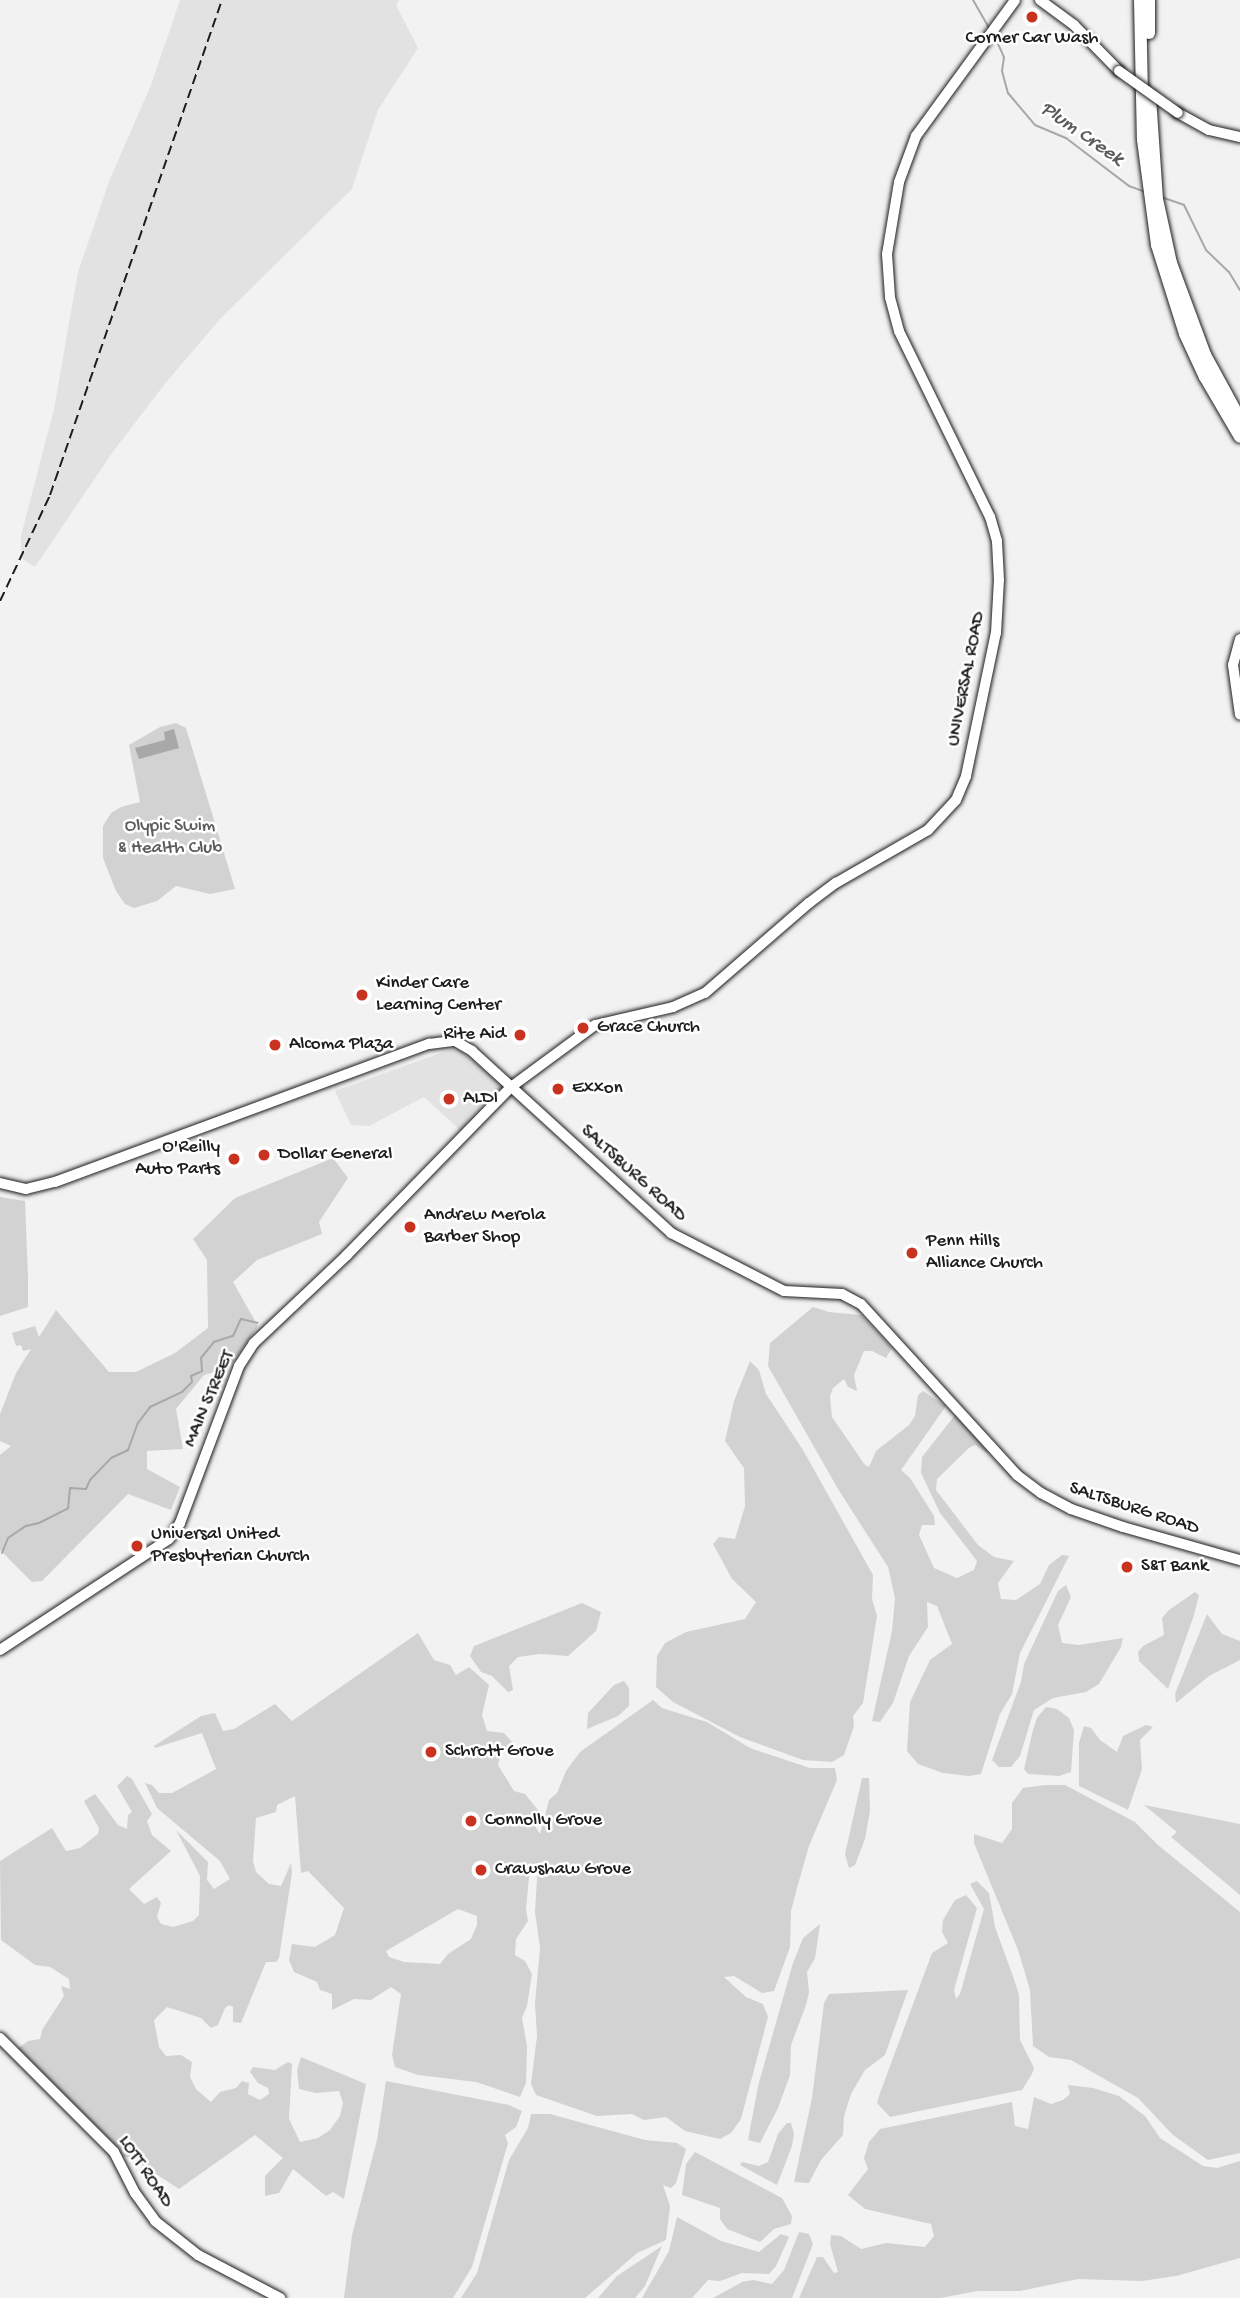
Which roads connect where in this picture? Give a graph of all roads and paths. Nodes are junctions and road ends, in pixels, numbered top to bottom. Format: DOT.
graph roads {
  1 [pos="1015,0"];
  2 [pos="1040,0"];
  3 [pos="1140,0"];
  4 [pos="1149,0"];
  5 [pos="1240,138"];
  6 [pos="1240,419"];
  7 [pos="1240,437"];
  8 [pos="1240,639"];
  9 [pos="1240,715"];
  10 [pos="511,1087"];
  11 [pos="0,1183"];
  12 [pos="1240,1560"];
  13 [pos="0,1650"];
  14 [pos="0,2038"];
  15 [pos="280,2298"];
  1 -- 10 [label="street, UNIVERSAL ROAD"];
  2 -- 5 [label="street, bridge"];
  3 -- 7 [label="highway"];
  4 -- 6 [label="highway"];
  8 -- 9 [label="street"];
  10 -- 11 [label="street, SALTSBURG ROAD"];
  10 -- 12 [label="street, SALTSBURG ROAD"];
  10 -- 13 [label="street, MAIN STREET"];
  14 -- 15 [label="street, LOTT ROAD"];
}
